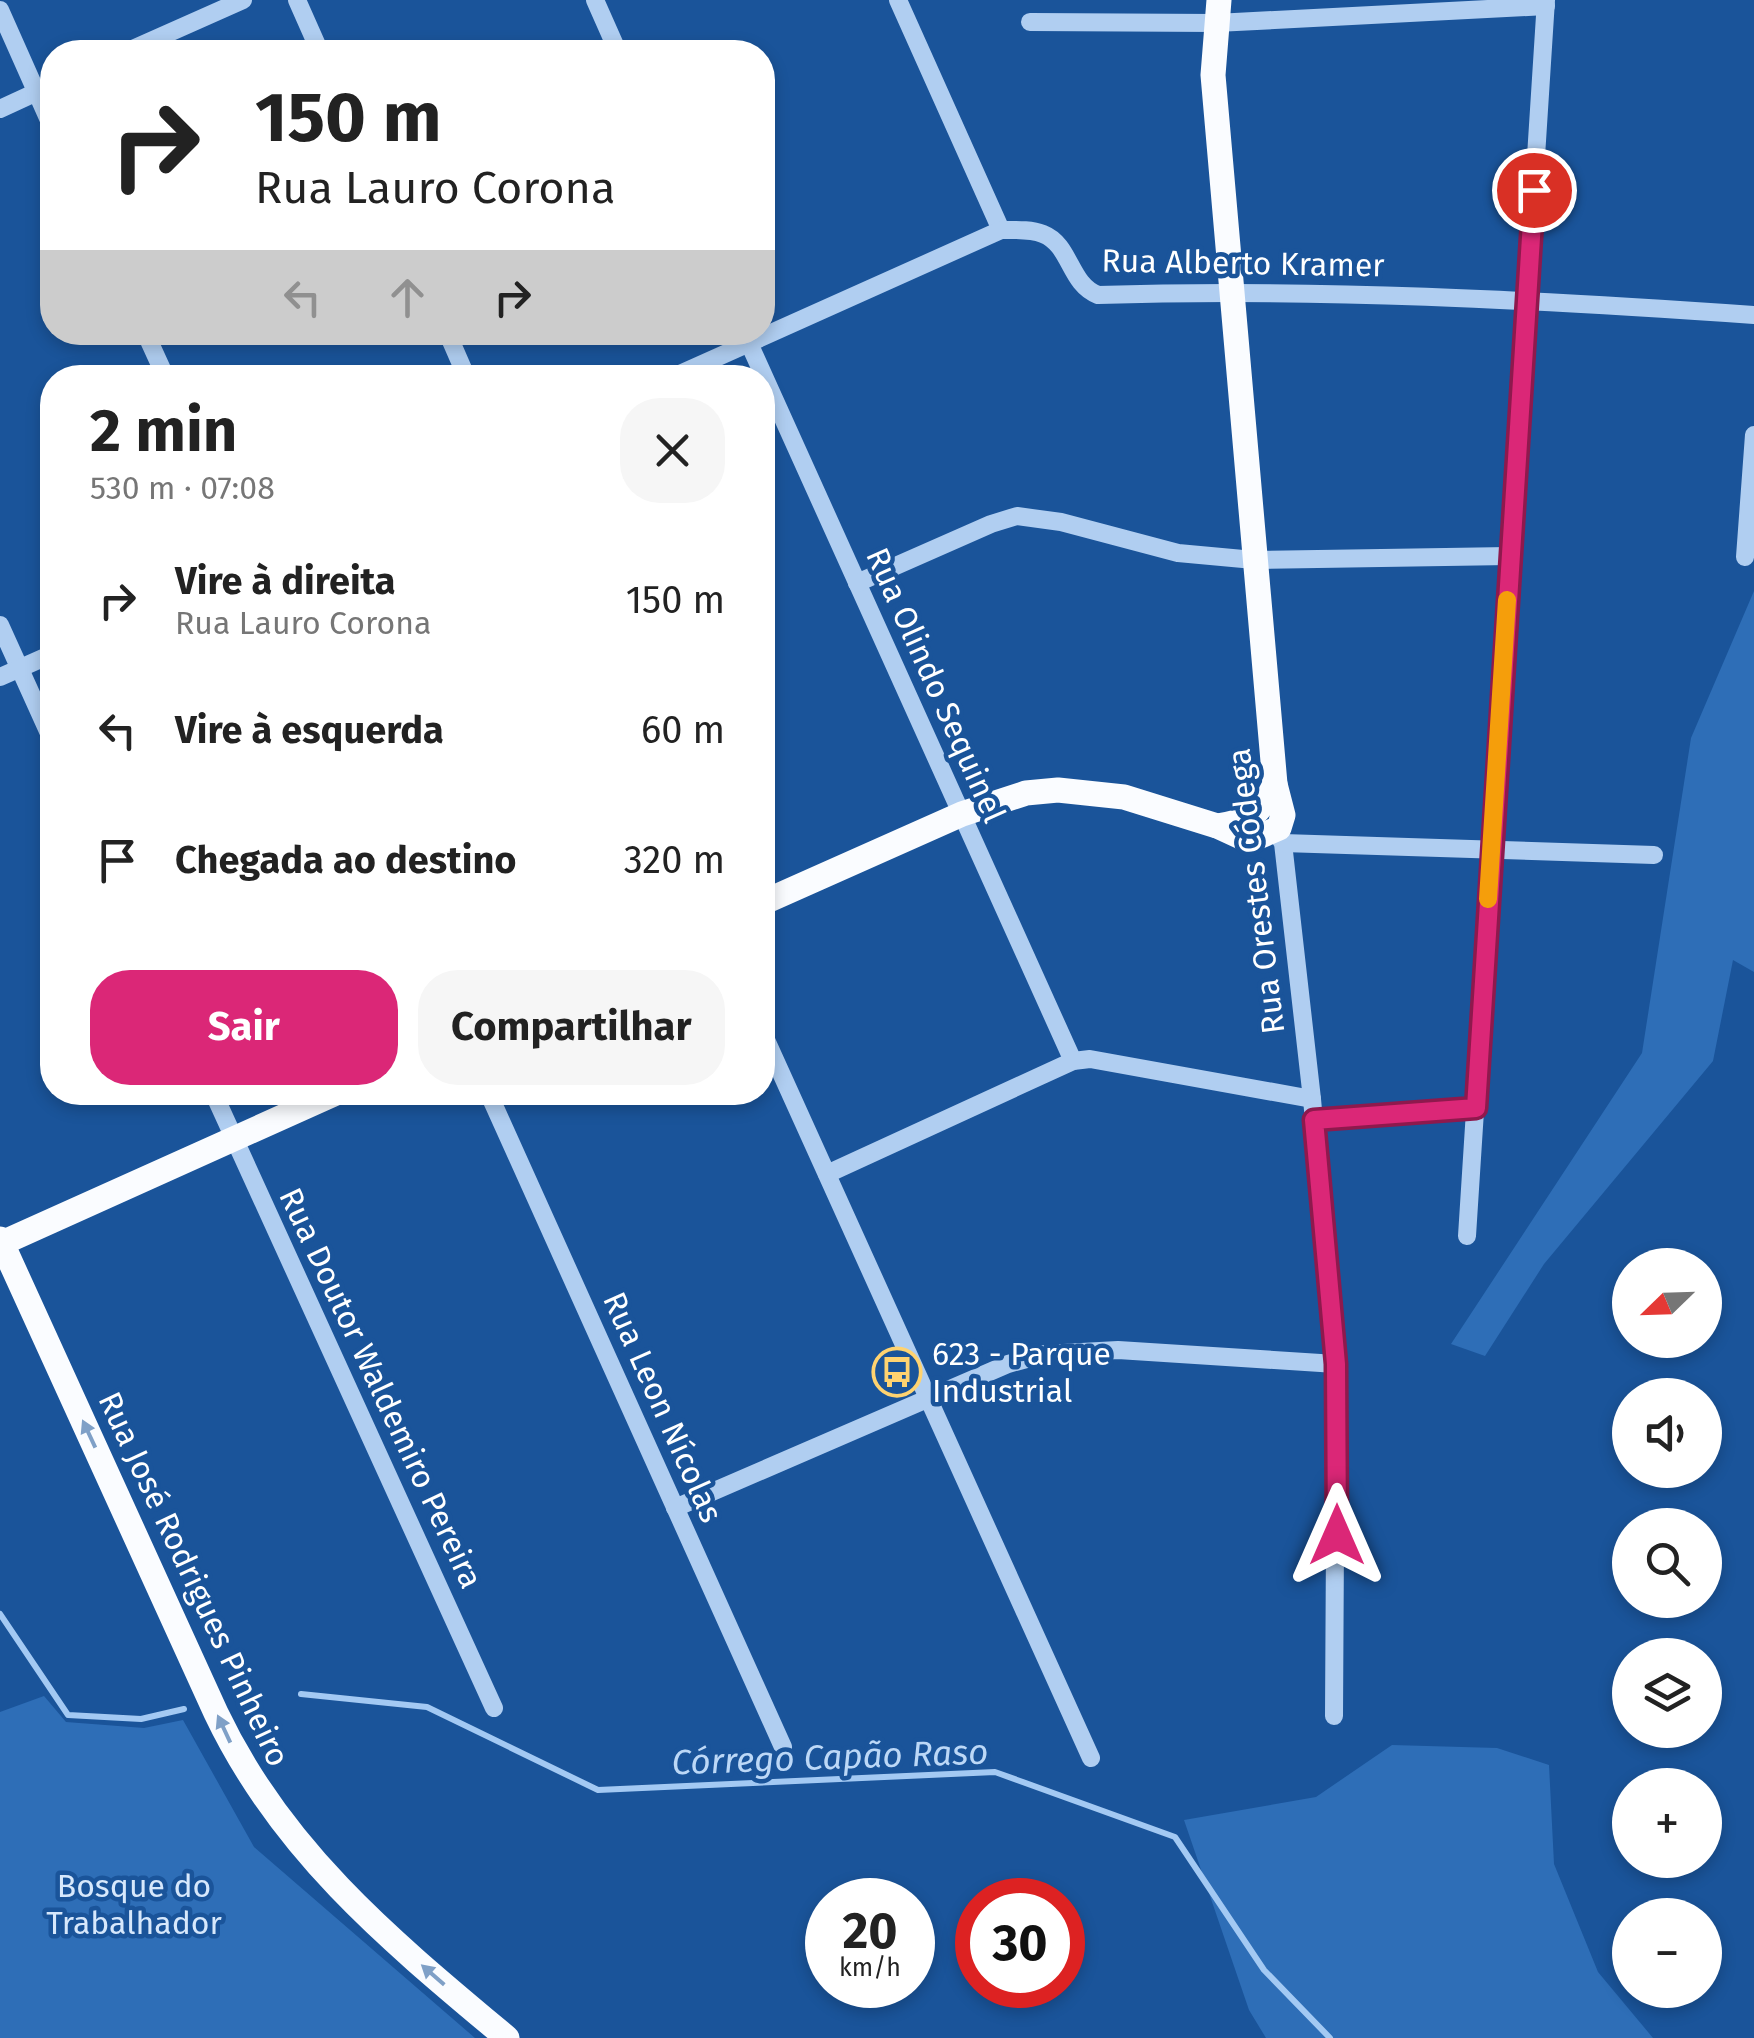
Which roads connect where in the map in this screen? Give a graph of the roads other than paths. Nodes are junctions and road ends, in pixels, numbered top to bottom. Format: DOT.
graph roads {
  1 [pos="243,0"];
  2 [pos="296,0"];
  3 [pos="594,0"];
  4 [pos="898,0"];
  5 [pos="1546,3"];
  6 [pos="0,10"];
  7 [pos="1217,11"];
  8 [pos="1030,22"];
  9 [pos="153,40"];
  10 [pos="314,40"];
  11 [pos="612,40"];
  12 [pos="40,80"];
  13 [pos="40,91"];
  14 [pos="0,108"];
  15 [pos="1002,230"];
  16 [pos="1231,291"];
  17 [pos="1528,300"];
  18 [pos="1754,314"];
  19 [pos="775,326"];
  20 [pos="734,345"];
  21 [pos="695,365"];
  22 [pos="775,400"];
  23 [pos="1754,436"];
  24 [pos="1509,556"];
  25 [pos="1745,557"];
  26 [pos="1254,560"];
  27 [pos="857,583"];
  28 [pos="0,624"];
  29 [pos="40,659"];
  30 [pos="20,668"];
  31 [pos="0,677"];
  32 [pos="40,713"];
  33 [pos="1275,784"];
  34 [pos="962,814"];
  35 [pos="1216,826"];
  36 [pos="1279,837"];
  37 [pos="1491,851"];
  38 [pos="1654,855"];
  39 [pos="775,897"];
  40 [pos="775,1060"];
  41 [pos="1073,1061"];
  42 [pos="1312,1099"];
  43 [pos="219,1105"];
  44 [pos="309,1105"];
  45 [pos="494,1105"];
  46 [pos="1476,1108"];
  47 [pos="1314,1120"];
  48 [pos="234,1139"];
  49 [pos="827,1174"];
  50 [pos="1467,1236"];
  51 [pos="1,1242"];
  52 [pos="1336,1364"];
  53 [pos="928,1398"];
  54 [pos="675,1508"];
  55 [pos="494,1708"];
  56 [pos="1334,1716"];
  57 [pos="783,1747"];
  58 [pos="1091,1758"];
  59 [pos="507,2038"];
  1 -- 9 [label="street"];
  2 -- 10 [label="street"];
  3 -- 11 [label="street"];
  4 -- 15 [label="street"];
  5 -- 7 [label="street"];
  5 -- 17 [label="street"];
  6 -- 12 [label="street"];
  7 -- 8 [label="street"];
  7 -- 16 [label="main road, Rua Orestes Códega"];
  13 -- 14 [label="street"];
  15 -- 16 [label="street, Rua Alberto Kramer"];
  15 -- 19 [label="street"];
  16 -- 17 [label="street, Rua Alberto Kramer"];
  16 -- 26 [label="main road, Rua Orestes Códega"];
  17 -- 18 [label="street, Rua Alberto Kramer"];
  17 -- 24 [label="street"];
  20 -- 21 [label="street"];
  22 -- 27 [label="street, Rua Olindo Sequinel"];
  23 -- 25 [label="street"];
  24 -- 26 [label="street"];
  24 -- 37 [label="street"];
  26 -- 27 [label="street"];
  26 -- 33 [label="main road, Rua Orestes Códega"];
  27 -- 34 [label="street, Rua Olindo Sequinel"];
  28 -- 30 [label="street"];
  29 -- 30 [label="street"];
  30 -- 31 [label="street"];
  30 -- 32 [label="street"];
  33 -- 35 [label="main road"];
  33 -- 36 [label="main road, Rua Orestes Códega"];
  34 -- 35 [label="main road"];
  34 -- 39 [label="main road"];
  34 -- 41 [label="street, Rua Olindo Sequinel"];
  35 -- 36 [label="main road"];
  36 -- 37 [label="street"];
  36 -- 42 [label="street, Rua Orestes Códega"];
  37 -- 38 [label="street"];
  37 -- 46 [label="street"];
  40 -- 49 [label="street"];
  41 -- 42 [label="street"];
  41 -- 49 [label="street"];
  42 -- 47 [label="street, Rua Orestes Códega"];
  43 -- 48 [label="street, Rua Doutor Waldemiro Pereira"];
  44 -- 48 [label="main road"];
  45 -- 54 [label="street, Rua Leon Nícolas"];
  46 -- 47 [label="street"];
  46 -- 50 [label="street"];
  47 -- 52 [label="street, Rua Orestes Códega"];
  48 -- 51 [label="main road"];
  48 -- 55 [label="street, Rua Doutor Waldemiro Pereira"];
  49 -- 53 [label="street"];
  59 -- 51 [label="main road, Rua José Rodrigues Pinheiro, one-way"];
  52 -- 53 [label="street"];
  52 -- 56 [label="street, Rua Orestes Códega"];
  53 -- 54 [label="street"];
  53 -- 58 [label="street"];
  54 -- 57 [label="street, Rua Leon Nícolas"];
}
